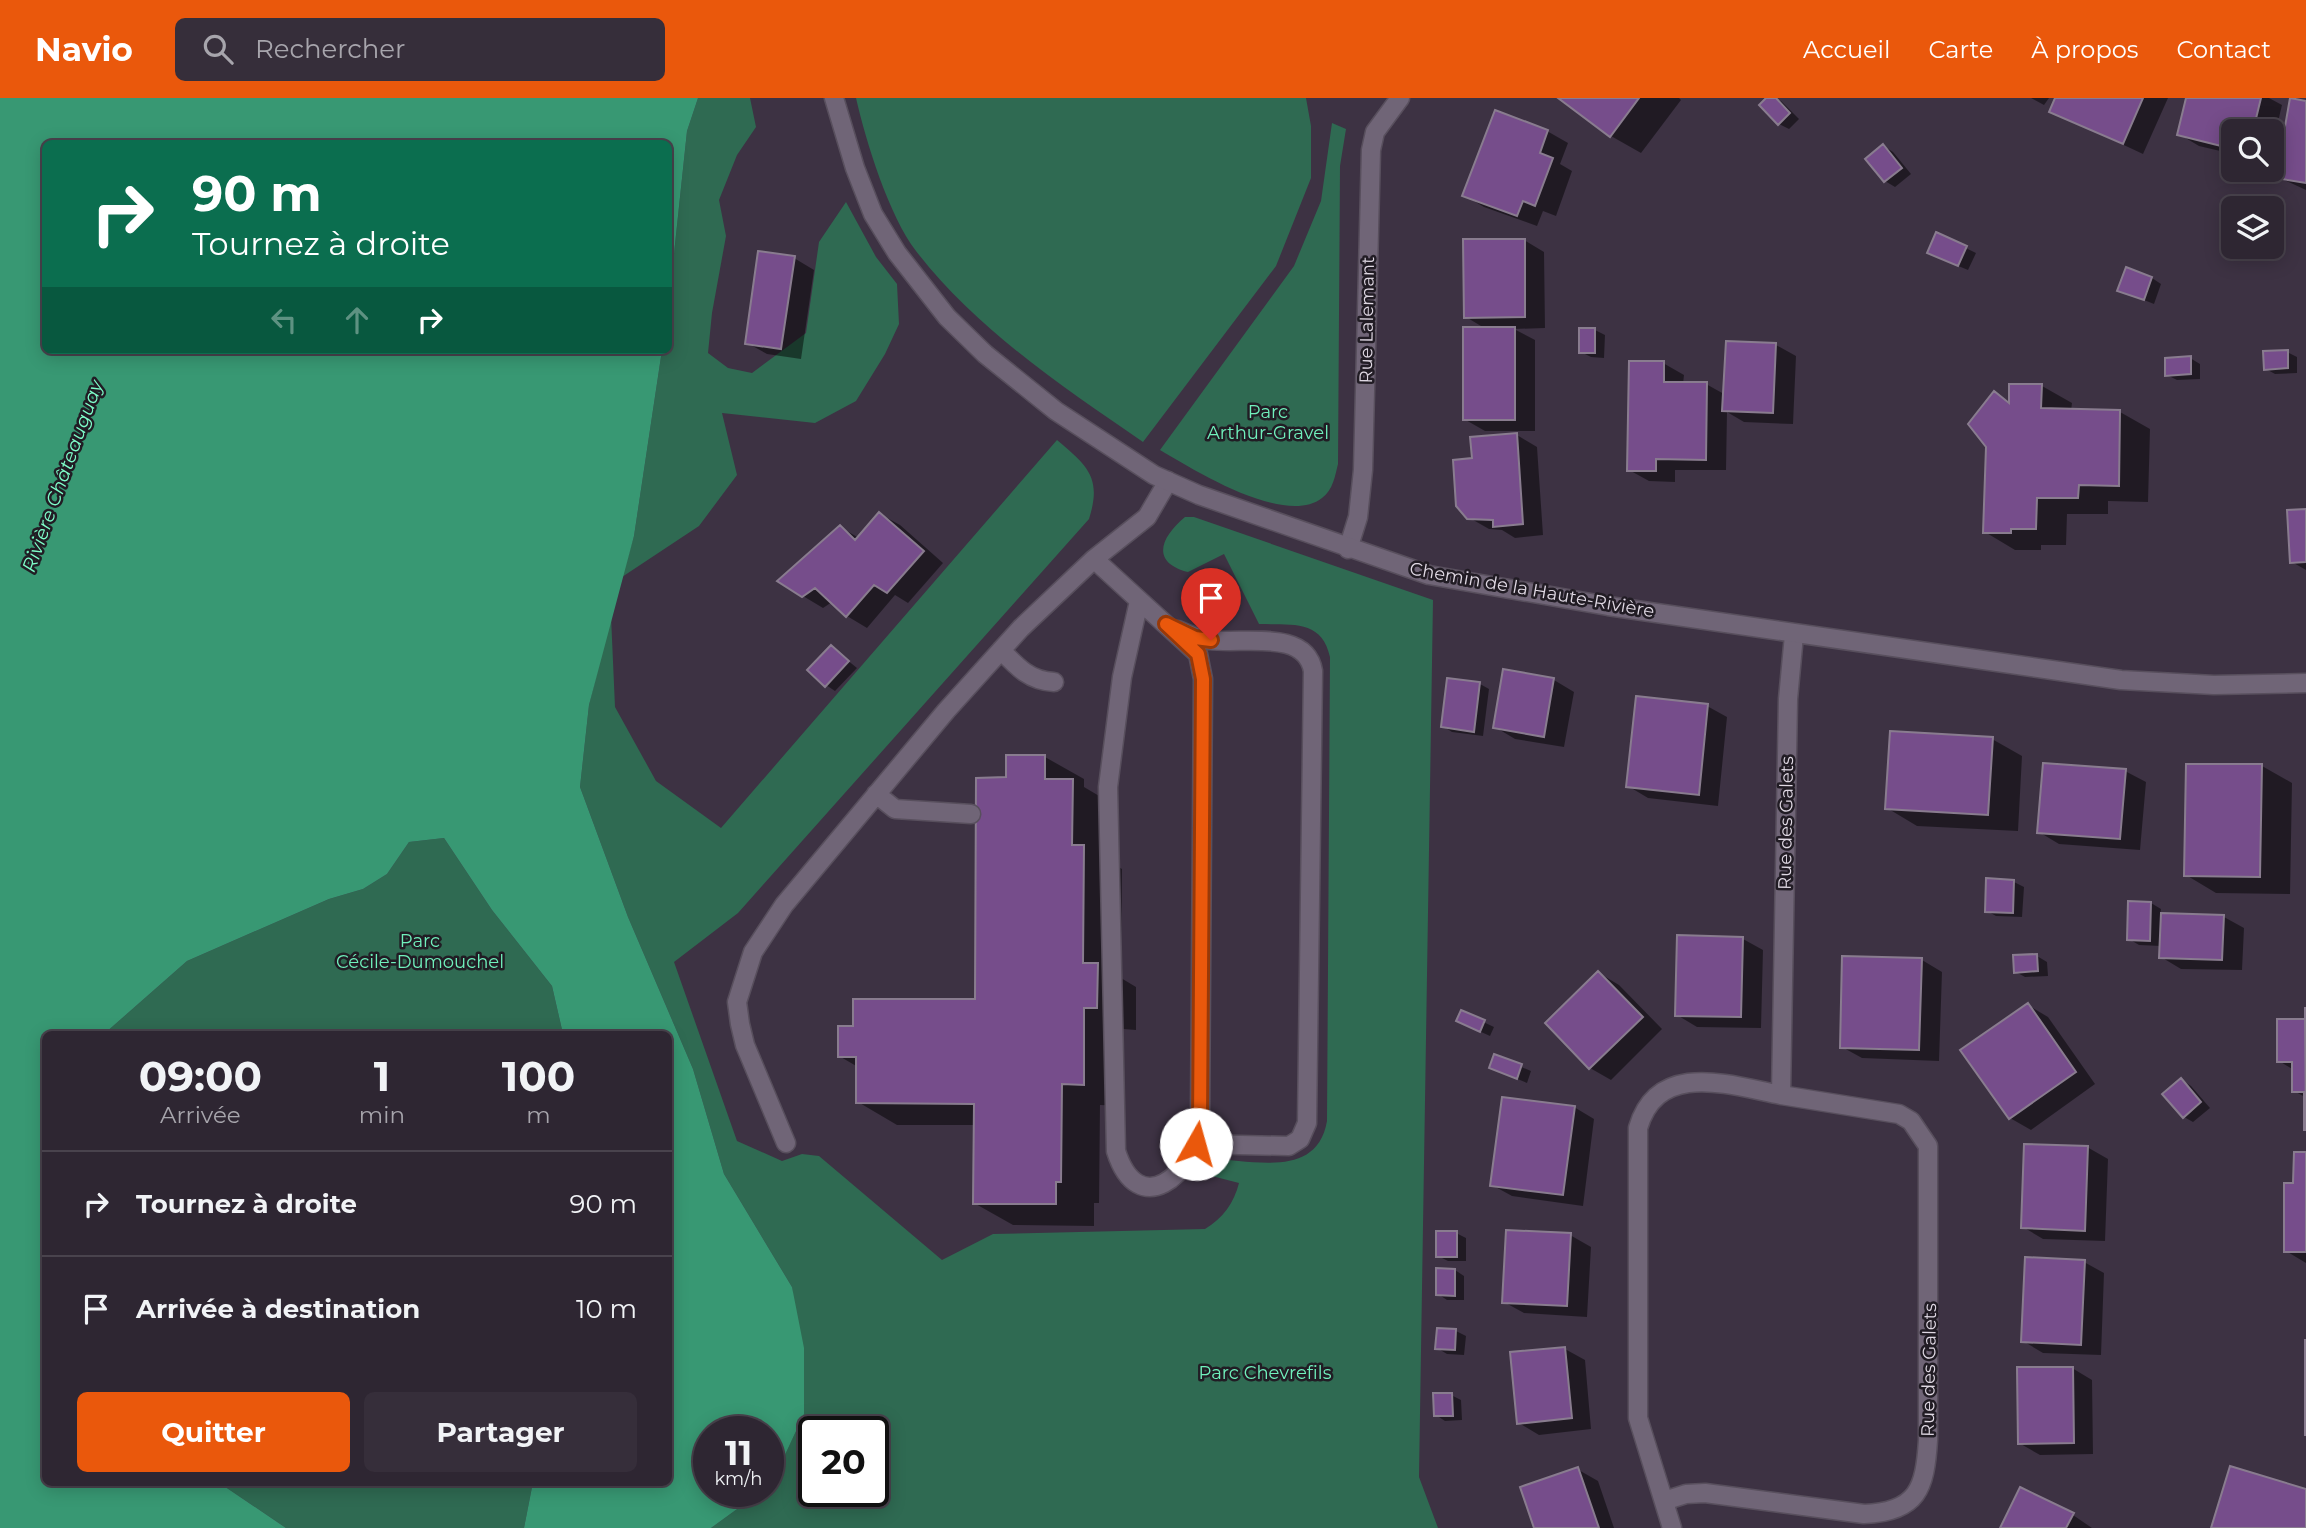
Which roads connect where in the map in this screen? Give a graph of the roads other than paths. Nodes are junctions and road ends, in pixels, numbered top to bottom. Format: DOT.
graph roads {
  1 [pos="834,98"];
  2 [pos="1399,98"];
  3 [pos="1168,481"];
  4 [pos="1348,549"];
  5 [pos="1094,559"];
  6 [pos="1139,601"];
  7 [pos="1166,624"];
  8 [pos="1794,635"];
  9 [pos="1001,650"];
  10 [pos="1054,682"];
  11 [pos="2306,683"];
  12 [pos="876,794"];
  13 [pos="971,814"];
  14 [pos="1781,1095"];
  15 [pos="786,1143"];
  16 [pos="1196,1144"];
  17 [pos="1664,1501"];
  18 [pos="1672,1528"];
  1 -- 3 [label="street, Chemin de la Haute-Rivière"];
  2 -- 4 [label="street, Rue Lalemant"];
  3 -- 4 [label="street, Chemin de la Haute-Rivière"];
  3 -- 5 [label="street"];
  4 -- 8 [label="street, Chemin de la Haute-Rivière"];
  5 -- 6 [label="street"];
  5 -- 9 [label="street"];
  6 -- 7 [label="street"];
  6 -- 16 [label="street"];
  7 -- 16 [label="street"];
  7 -- 16 [label="street"];
  8 -- 11 [label="street, Chemin de la Haute-Rivière"];
  8 -- 14 [label="street, Rue des Galets"];
  9 -- 10 [label="street"];
  9 -- 12 [label="street"];
  12 -- 13 [label="street"];
  12 -- 15 [label="street"];
  14 -- 17 [label="street, Rue des Galets"];
  14 -- 17 [label="street, Rue des Galets"];
  17 -- 18 [label="street, Rue des Galets"];
}
